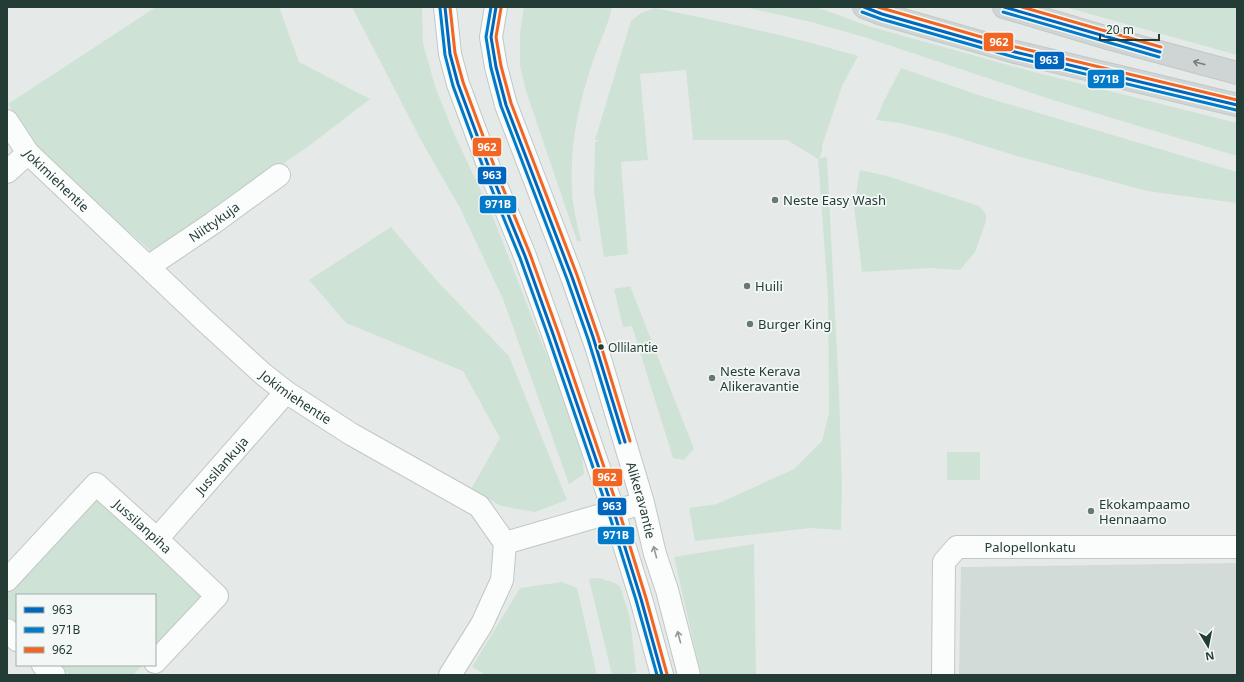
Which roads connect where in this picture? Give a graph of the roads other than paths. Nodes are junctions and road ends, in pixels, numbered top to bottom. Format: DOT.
graph roads {
  1 [pos="445,7"];
  2 [pos="496,7"];
  3 [pos="864,7"];
  4 [pos="1004,7"];
  5 [pos="1237,73"];
  6 [pos="1237,105"];
  7 [pos="7,121"];
  8 [pos="28,153"];
  9 [pos="7,172"];
  10 [pos="279,175"];
  11 [pos="148,267"];
  12 [pos="286,392"];
  13 [pos="643,503"];
  14 [pos="614,512"];
  15 [pos="156,538"];
  16 [pos="505,543"];
  17 [pos="1237,547"];
  18 [pos="7,580"];
  19 [pos="7,630"];
  20 [pos="16,639"];
  21 [pos="156,661"];
  22 [pos="44,666"];
  23 [pos="151,666"];
  24 [pos="54,675"];
  25 [pos="143,675"];
  26 [pos="450,675"];
  27 [pos="662,675"];
  28 [pos="689,675"];
  29 [pos="943,675"];
  1 -- 14 [label="street"];
  2 -- 13 [label="street, Alikeravantie"];
  3 -- 6 [label="main road"];
  5 -- 4 [label="main road, one-way"];
  7 -- 8 [label="street, Jokimiehentie"];
  8 -- 9 [label="street"];
  8 -- 11 [label="street, Jokimiehentie"];
  10 -- 11 [label="street, Niittykuja"];
  11 -- 12 [label="street, Jokimiehentie"];
  12 -- 15 [label="street, Jussilankuja"];
  12 -- 16 [label="street, Jokimiehentie"];
  13 -- 14 [label="street"];
  28 -- 13 [label="street, Alikeravantie, one-way"];
  14 -- 16 [label="street"];
  14 -- 27 [label="street"];
  15 -- 18 [label="street, Jussilanpiha"];
  15 -- 21 [label="street, Jussilanpiha"];
  16 -- 26 [label="street"];
  17 -- 29 [label="street, Palopellonkatu"];
  19 -- 20 [label="street"];
  22 -- 24 [label="street"];
  23 -- 25 [label="street"];
}
